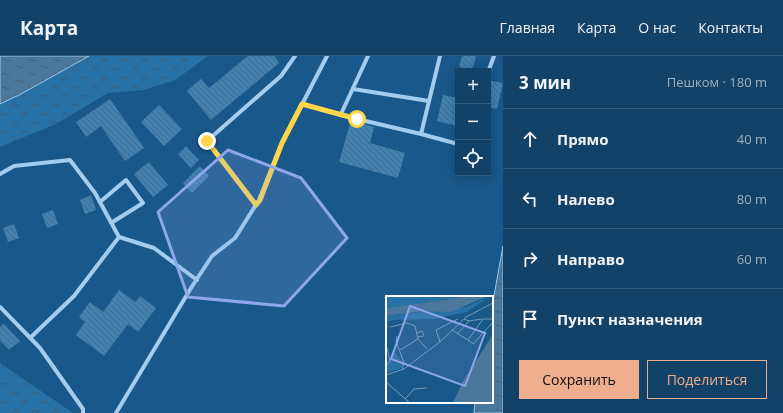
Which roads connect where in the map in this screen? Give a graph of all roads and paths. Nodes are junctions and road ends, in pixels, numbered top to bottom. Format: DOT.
graph roads {
  1 [pos="295,56"];
  2 [pos="327,56"];
  3 [pos="368,56"];
  4 [pos="440,56"];
  5 [pos="494,56"];
  6 [pos="490,68"];
  7 [pos="353,89"];
  8 [pos="429,101"];
  9 [pos="302,104"];
  10 [pos="341,114"];
  11 [pos="421,134"];
  12 [pos="455,143"];
  13 [pos="0,174"];
  14 [pos="100,202"];
  15 [pos="256,205"];
  16 [pos="111,223"];
  17 [pos="119,237"];
  18 [pos="196,280"];
  19 [pos="0,307"];
  20 [pos="30,338"];
  21 [pos="83,413"];
  22 [pos="116,413"];
  1 -- 15 [label="street"];
  2 -- 9 [label="street"];
  3 -- 7 [label="street"];
  4 -- 8 [label="street"];
  5 -- 6 [label="street"];
  7 -- 8 [label="street"];
  7 -- 10 [label="street"];
  8 -- 11 [label="street"];
  9 -- 10 [label="street"];
  9 -- 15 [label="street"];
  10 -- 11 [label="street"];
  11 -- 12 [label="street"];
  13 -- 14 [label="street"];
  14 -- 16 [label="street"];
  14 -- 16 [label="street"];
  15 -- 18 [label="street"];
  16 -- 17 [label="street"];
  17 -- 18 [label="street"];
  17 -- 20 [label="street"];
  18 -- 22 [label="street"];
  19 -- 20 [label="street"];
  20 -- 21 [label="street"];
}
